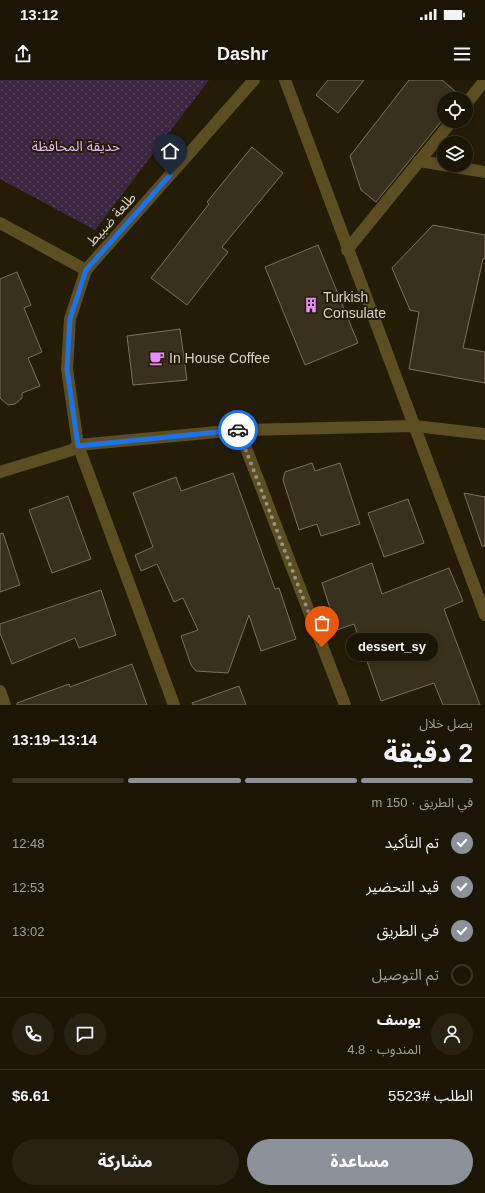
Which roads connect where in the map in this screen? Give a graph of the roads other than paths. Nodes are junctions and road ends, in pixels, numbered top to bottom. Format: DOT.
graph roads {
  1 [pos="254,80"];
  2 [pos="285,80"];
  3 [pos="485,80"];
  4 [pos="473,95"];
  5 [pos="446,128"];
  6 [pos="419,161"];
  7 [pos="485,172"];
  8 [pos="0,223"];
  9 [pos="347,250"];
  10 [pos="86,270"];
  11 [pos="415,426"];
  12 [pos="239,430"];
  13 [pos="485,434"];
  14 [pos="78,446"];
  15 [pos="0,472"];
  16 [pos="485,615"];
  17 [pos="0,691"];
  18 [pos="5,705"];
  19 [pos="174,705"];
  20 [pos="345,705"];
  1 -- 10 [label="street, طلعة ضبيط"];
  2 -- 9 [label="street"];
  3 -- 4 [label="street"];
  5 -- 6 [label="street"];
  6 -- 7 [label="street"];
  6 -- 9 [label="street"];
  8 -- 10 [label="street"];
  9 -- 11 [label="street"];
  10 -- 14 [label="street"];
  11 -- 12 [label="street"];
  11 -- 13 [label="street"];
  11 -- 16 [label="street"];
  12 -- 14 [label="street"];
  12 -- 20 [label="street"];
  14 -- 15 [label="street"];
  14 -- 19 [label="street"];
  17 -- 18 [label="street"];
}
